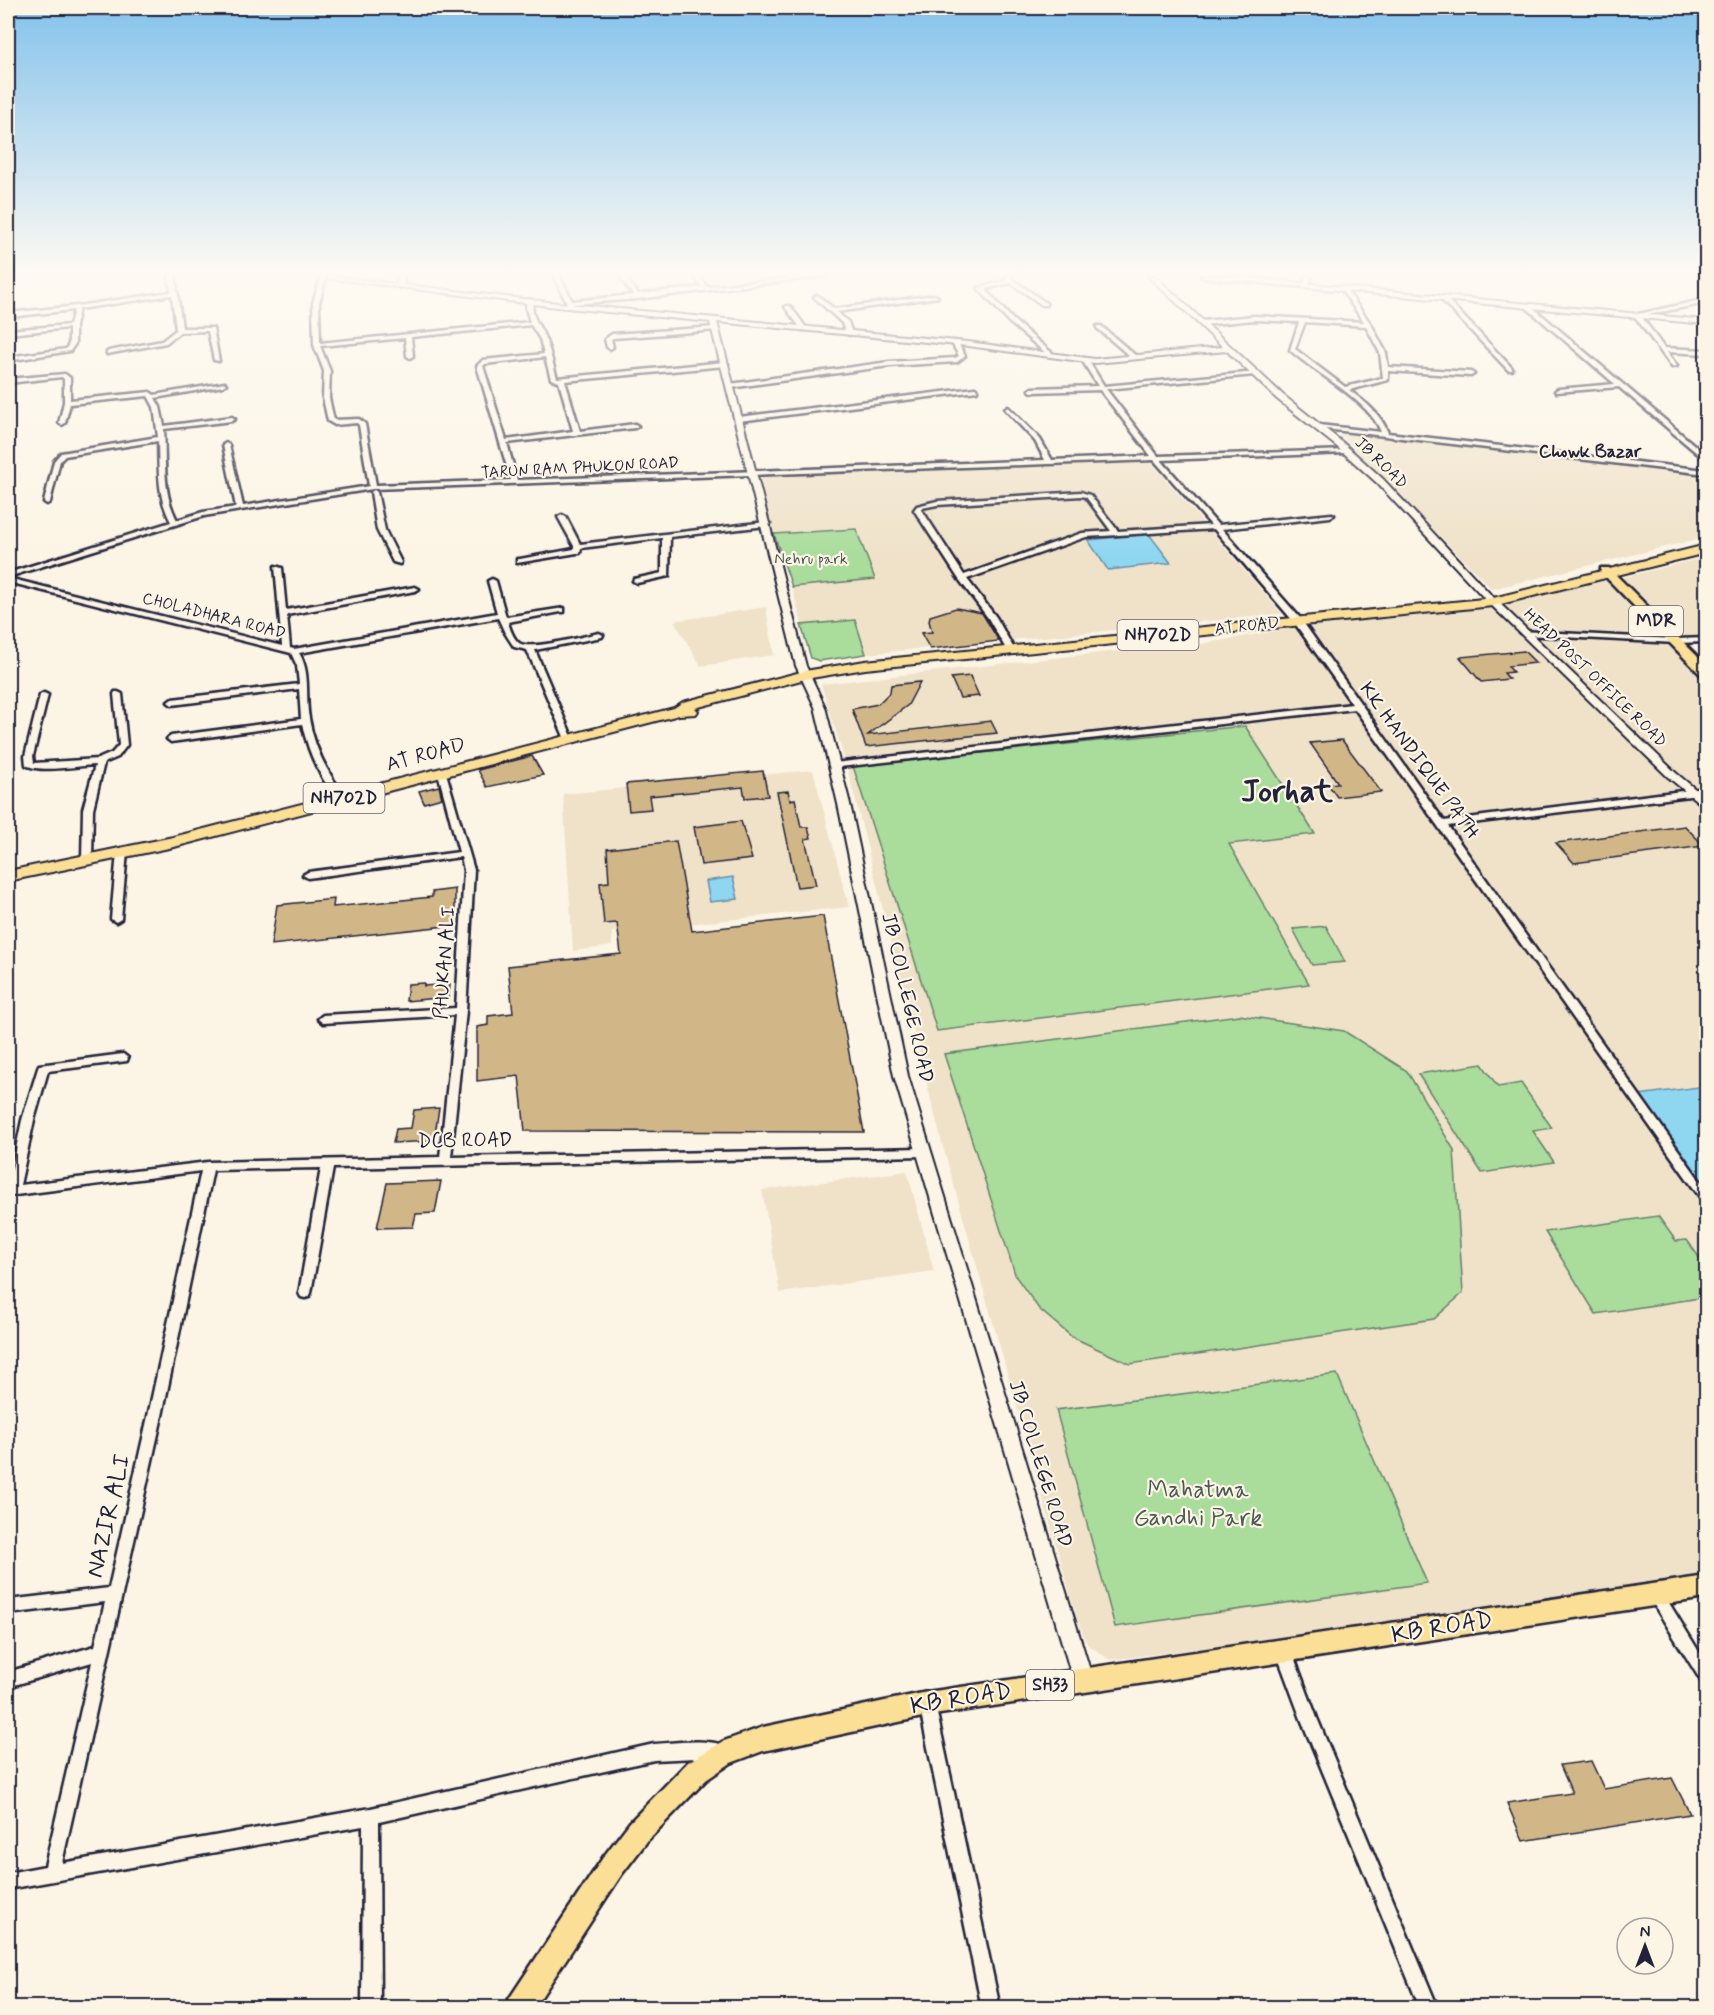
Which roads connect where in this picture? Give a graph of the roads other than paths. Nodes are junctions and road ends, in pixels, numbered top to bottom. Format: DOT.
graph roads {
  1 [pos="327,370"];
  2 [pos="481,370"];
  3 [pos="551,370"];
  4 [pos="663,370"];
  5 [pos="726,370"];
  6 [pos="845,370"];
  7 [pos="1091,370"];
  8 [pos="1251,370"];
  9 [pos="1319,370"];
  10 [pos="1385,370"];
  11 [pos="1403,370"];
  12 [pos="1602,370"];
  13 [pos="1254,373"];
  14 [pos="1471,374"];
  15 [pos="562,380"];
  16 [pos="8,381"];
  17 [pos="223,384"];
  18 [pos="1619,385"];
  19 [pos="730,386"];
  20 [pos="1102,388"];
  21 [pos="1344,389"];
  22 [pos="975,390"];
  23 [pos="1032,390"];
  24 [pos="1557,391"];
  25 [pos="153,397"];
  26 [pos="67,402"];
  27 [pos="1008,410"];
  28 [pos="232,418"];
  29 [pos="739,419"];
  30 [pos="62,423"];
  31 [pos="635,426"];
  32 [pos="1319,427"];
  33 [pos="159,428"];
  34 [pos="577,433"];
  35 [pos="1385,434"];
  36 [pos="161,440"];
  37 [pos="502,442"];
  38 [pos="226,445"];
  39 [pos="1347,451"];
  40 [pos="1707,458"];
  41 [pos="1160,460"];
  42 [pos="1049,462"];
  43 [pos="1707,472"];
  44 [pos="753,473"];
  45 [pos="514,480"];
  46 [pos="374,489"];
  47 [pos="47,502"];
  48 [pos="240,507"];
  49 [pos="1330,514"];
  50 [pos="562,517"];
  51 [pos="175,522"];
  52 [pos="766,524"];
  53 [pos="1218,527"];
  54 [pos="1115,531"];
  55 [pos="666,536"];
  56 [pos="1707,544"];
  57 [pos="578,546"];
  58 [pos="1707,549"];
  59 [pos="520,561"];
  60 [pos="397,562"];
  61 [pos="278,568"];
  62 [pos="1607,573"];
  63 [pos="8,575"];
  64 [pos="962,578"];
  65 [pos="8,580"];
  66 [pos="492,581"];
  67 [pos="637,581"];
  68 [pos="415,588"];
  69 [pos="1493,600"];
  70 [pos="561,610"];
  71 [pos="284,612"];
  72 [pos="502,618"];
  73 [pos="1297,620"];
  74 [pos="1528,633"];
  75 [pos="599,635"];
  76 [pos="1707,640"];
  77 [pos="1676,641"];
  78 [pos="530,648"];
  79 [pos="1010,649"];
  80 [pos="290,650"];
  81 [pos="1707,672"];
  82 [pos="807,678"];
  83 [pos="302,686"];
  84 [pos="118,694"];
  85 [pos="44,696"];
  86 [pos="172,702"];
  87 [pos="1356,706"];
  88 [pos="305,721"];
  89 [pos="171,739"];
  90 [pos="570,739"];
  91 [pos="100,762"];
  92 [pos="834,766"];
  93 [pos="442,773"];
  94 [pos="1701,792"];
  95 [pos="342,799"];
  96 [pos="1707,803"];
  97 [pos="1442,824"];
  98 [pos="122,852"];
  99 [pos="465,854"];
  100 [pos="87,860"];
  101 [pos="308,875"];
  102 [pos="8,876"];
  103 [pos="116,919"];
  104 [pos="460,1011"];
  105 [pos="323,1018"];
  106 [pos="123,1058"];
  107 [pos="924,1152"];
  108 [pos="445,1160"];
  109 [pos="328,1164"];
  110 [pos="208,1166"];
  111 [pos="10,1191"];
  112 [pos="1707,1197"];
  113 [pos="305,1293"];
  114 [pos="1707,1587"];
  115 [pos="114,1594"];
  116 [pos="1656,1595"];
  117 [pos="8,1607"];
  118 [pos="101,1652"];
  119 [pos="1284,1652"];
  120 [pos="1707,1676"];
  121 [pos="8,1679"];
  122 [pos="1083,1680"];
  123 [pos="927,1704"];
  124 [pos="724,1752"];
  125 [pos="371,1816"];
  126 [pos="51,1875"];
  127 [pos="8,1881"];
  128 [pos="371,2007"];
  129 [pos="518,2007"];
  130 [pos="992,2007"];
  131 [pos="1429,2007"];
  1 -- 46 [label="street"];
  2 -- 37 [label="street"];
  3 -- 15 [label="street"];
  4 -- 15 [label="street"];
  5 -- 19 [label="street, JB COLLEGE ROAD"];
  6 -- 19 [label="street"];
  7 -- 20 [label="street, KK HANDIQUE PATH"];
  8 -- 13 [label="street, JB ROAD"];
  9 -- 21 [label="street"];
  10 -- 21 [label="street"];
  11 -- 14 [label="street"];
  12 -- 18 [label="street"];
  13 -- 20 [label="street"];
  13 -- 32 [label="street, JB ROAD"];
  15 -- 34 [label="street"];
  16 -- 26 [label="street"];
  17 -- 25 [label="street"];
  18 -- 24 [label="street"];
  18 -- 40 [label="street"];
  19 -- 29 [label="street, JB COLLEGE ROAD"];
  20 -- 23 [label="street"];
  20 -- 41 [label="street, KK HANDIQUE PATH"];
  21 -- 35 [label="street"];
  22 -- 29 [label="street"];
  25 -- 26 [label="street"];
  25 -- 33 [label="street"];
  26 -- 30 [label="street"];
  27 -- 42 [label="street"];
  28 -- 33 [label="street"];
  29 -- 44 [label="street, JB COLLEGE ROAD"];
  31 -- 34 [label="street"];
  32 -- 35 [label="street"];
  32 -- 39 [label="street, JB ROAD"];
  33 -- 36 [label="street"];
  34 -- 37 [label="street"];
  35 -- 43 [label="street"];
  36 -- 47 [label="street"];
  36 -- 51 [label="street"];
  37 -- 45 [label="street"];
  38 -- 48 [label="street"];
  39 -- 41 [label="street, TARUN RAM PHUKON ROAD"];
  39 -- 69 [label="street, JB ROAD"];
  41 -- 42 [label="street, TARUN RAM PHUKON ROAD"];
  41 -- 44 [label="street, TARUN RAM PHUKON ROAD"];
  41 -- 53 [label="street, KK HANDIQUE PATH"];
  42 -- 44 [label="street, TARUN RAM PHUKON ROAD"];
  44 -- 45 [label="street, TARUN RAM PHUKON ROAD"];
  44 -- 46 [label="street, TARUN RAM PHUKON ROAD"];
  44 -- 52 [label="street, JB COLLEGE ROAD"];
  45 -- 46 [label="street, TARUN RAM PHUKON ROAD"];
  46 -- 48 [label="street, TARUN RAM PHUKON ROAD"];
  46 -- 60 [label="street"];
  46 -- 65 [label="street, TARUN RAM PHUKON ROAD"];
  48 -- 51 [label="street, TARUN RAM PHUKON ROAD"];
  49 -- 53 [label="street"];
  50 -- 57 [label="street"];
  51 -- 63 [label="street, TARUN RAM PHUKON ROAD"];
  52 -- 55 [label="street"];
  52 -- 82 [label="street, JB COLLEGE ROAD"];
  53 -- 54 [label="street"];
  53 -- 73 [label="street, KK HANDIQUE PATH"];
  54 -- 64 [label="street"];
  54 -- 64 [label="street"];
  55 -- 57 [label="street"];
  55 -- 67 [label="street"];
  56 -- 62 [label="highway, AT ROAD / NH702D"];
  57 -- 59 [label="street"];
  58 -- 62 [label="highway, AT ROAD / NH702D"];
  61 -- 71 [label="street"];
  62 -- 69 [label="highway, AT ROAD / NH702D"];
  62 -- 77 [label="main road, MDR"];
  64 -- 79 [label="street"];
  65 -- 80 [label="street, CHOLADHARA ROAD"];
  66 -- 72 [label="street"];
  68 -- 71 [label="street"];
  69 -- 73 [label="highway, AT ROAD / NH702D"];
  69 -- 74 [label="street, HEAD POST OFFICE ROAD"];
  70 -- 72 [label="street"];
  71 -- 80 [label="street"];
  72 -- 78 [label="street"];
  72 -- 80 [label="street"];
  73 -- 79 [label="highway, AT ROAD / NH702D"];
  73 -- 87 [label="street, KK HANDIQUE PATH"];
  74 -- 77 [label="street"];
  74 -- 94 [label="street, HEAD POST OFFICE ROAD"];
  75 -- 78 [label="street"];
  76 -- 77 [label="street"];
  77 -- 81 [label="main road, MDR"];
  78 -- 90 [label="street"];
  79 -- 82 [label="highway, AT ROAD / NH702D"];
  80 -- 83 [label="street, CHOLADHARA ROAD"];
  82 -- 90 [label="highway, AT ROAD / NH702D"];
  82 -- 92 [label="street, JB COLLEGE ROAD"];
  83 -- 86 [label="street"];
  83 -- 88 [label="street, CHOLADHARA ROAD"];
  84 -- 91 [label="street"];
  85 -- 91 [label="street"];
  87 -- 92 [label="street"];
  87 -- 97 [label="street, KK HANDIQUE PATH"];
  88 -- 89 [label="street"];
  88 -- 95 [label="street, CHOLADHARA ROAD"];
  90 -- 93 [label="highway, AT ROAD / NH702D"];
  91 -- 100 [label="street"];
  92 -- 107 [label="street, JB COLLEGE ROAD"];
  93 -- 95 [label="highway, AT ROAD / NH702D"];
  93 -- 99 [label="street, PHUKAN ALI"];
  94 -- 96 [label="street, HEAD POST OFFICE ROAD"];
  94 -- 97 [label="street"];
  95 -- 98 [label="highway, AT ROAD / NH702D"];
  97 -- 112 [label="street, KK HANDIQUE PATH"];
  98 -- 100 [label="highway, AT ROAD / NH702D"];
  98 -- 103 [label="street"];
  99 -- 101 [label="street"];
  99 -- 104 [label="street, PHUKAN ALI"];
  100 -- 102 [label="highway, AT ROAD / NH702D"];
  104 -- 105 [label="street"];
  104 -- 108 [label="street, PHUKAN ALI"];
  106 -- 111 [label="street"];
  107 -- 108 [label="street, DCB ROAD"];
  107 -- 122 [label="street, JB COLLEGE ROAD"];
  108 -- 109 [label="street, DCB ROAD"];
  109 -- 110 [label="street, DCB ROAD"];
  109 -- 113 [label="street"];
  110 -- 111 [label="street, DCB ROAD"];
  110 -- 115 [label="street, NAZIR ALI"];
  114 -- 116 [label="main road, KB ROAD / SH33"];
  115 -- 117 [label="street"];
  115 -- 118 [label="street, NAZIR ALI"];
  116 -- 119 [label="main road, KB ROAD / SH33"];
  116 -- 120 [label="street"];
  118 -- 121 [label="street"];
  118 -- 126 [label="street, NAZIR ALI"];
  119 -- 122 [label="main road, KB ROAD / SH33"];
  119 -- 131 [label="street"];
  122 -- 123 [label="main road, KB ROAD / SH33"];
  123 -- 124 [label="main road, KB ROAD / SH33"];
  123 -- 130 [label="street"];
  124 -- 125 [label="street"];
  124 -- 129 [label="main road, KB ROAD / SH33"];
  125 -- 126 [label="street"];
  125 -- 128 [label="street"];
  126 -- 127 [label="street"];
}
